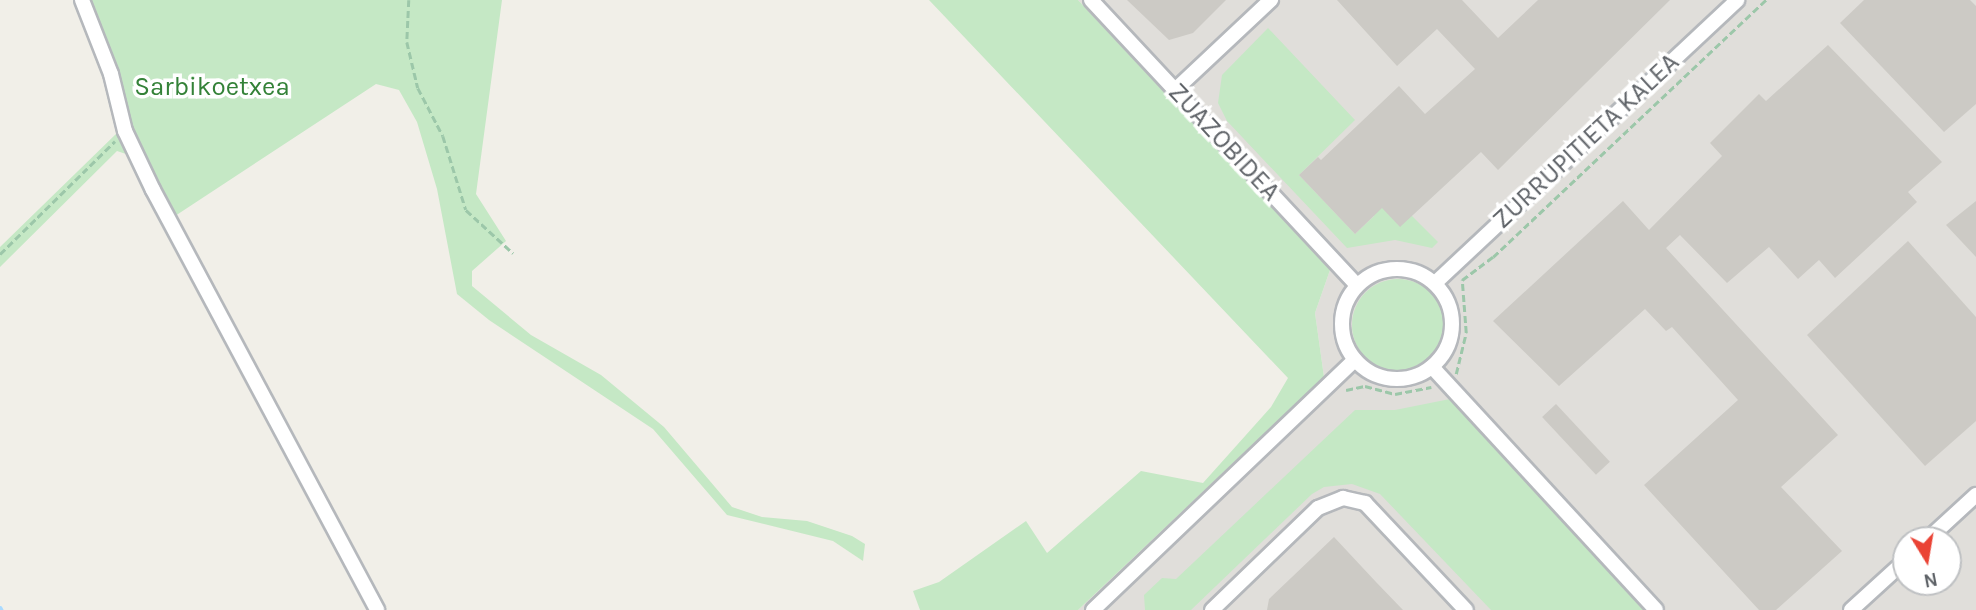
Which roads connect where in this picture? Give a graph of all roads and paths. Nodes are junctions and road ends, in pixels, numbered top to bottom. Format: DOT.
graph roads {
  1 [pos="82,0"];
  2 [pos="409,0"];
  3 [pos="1091,0"];
  4 [pos="1271,0"];
  5 [pos="1737,0"];
  6 [pos="1766,0"];
  7 [pos="1175,90"];
  8 [pos="125,131"];
  9 [pos="513,253"];
  10 [pos="0,254"];
  11 [pos="1435,283"];
  12 [pos="1357,285"];
  13 [pos="1355,360"];
  14 [pos="1432,367"];
  15 [pos="1447,383"];
  16 [pos="1359,386"];
  17 [pos="1976,495"];
  18 [pos="1942,526"];
  19 [pos="1892,573"];
  20 [pos="377,610"];
  21 [pos="1093,610"];
  22 [pos="1212,610"];
  23 [pos="1466,610"];
  24 [pos="1656,610"];
  25 [pos="1852,610"];
  1 -- 8 [label="street"];
  2 -- 9 [label="path"];
  3 -- 7 [label="street, ZUAZOBIDEA"];
  4 -- 7 [label="street"];
  5 -- 11 [label="street, ZURRUPITIETA KALEA"];
  6 -- 15 [label="path"];
  7 -- 12 [label="street, ZUAZOBIDEA"];
  8 -- 10 [label="path"];
  8 -- 20 [label="street"];
  11 -- 12 [label="street"];
  11 -- 14 [label="street"];
  12 -- 13 [label="street"];
  13 -- 14 [label="street"];
  13 -- 21 [label="street"];
  14 -- 15 [label="street"];
  15 -- 16 [label="path"];
  15 -- 24 [label="street"];
  17 -- 18 [label="street"];
  19 -- 25 [label="street"];
  22 -- 23 [label="street"];
}
